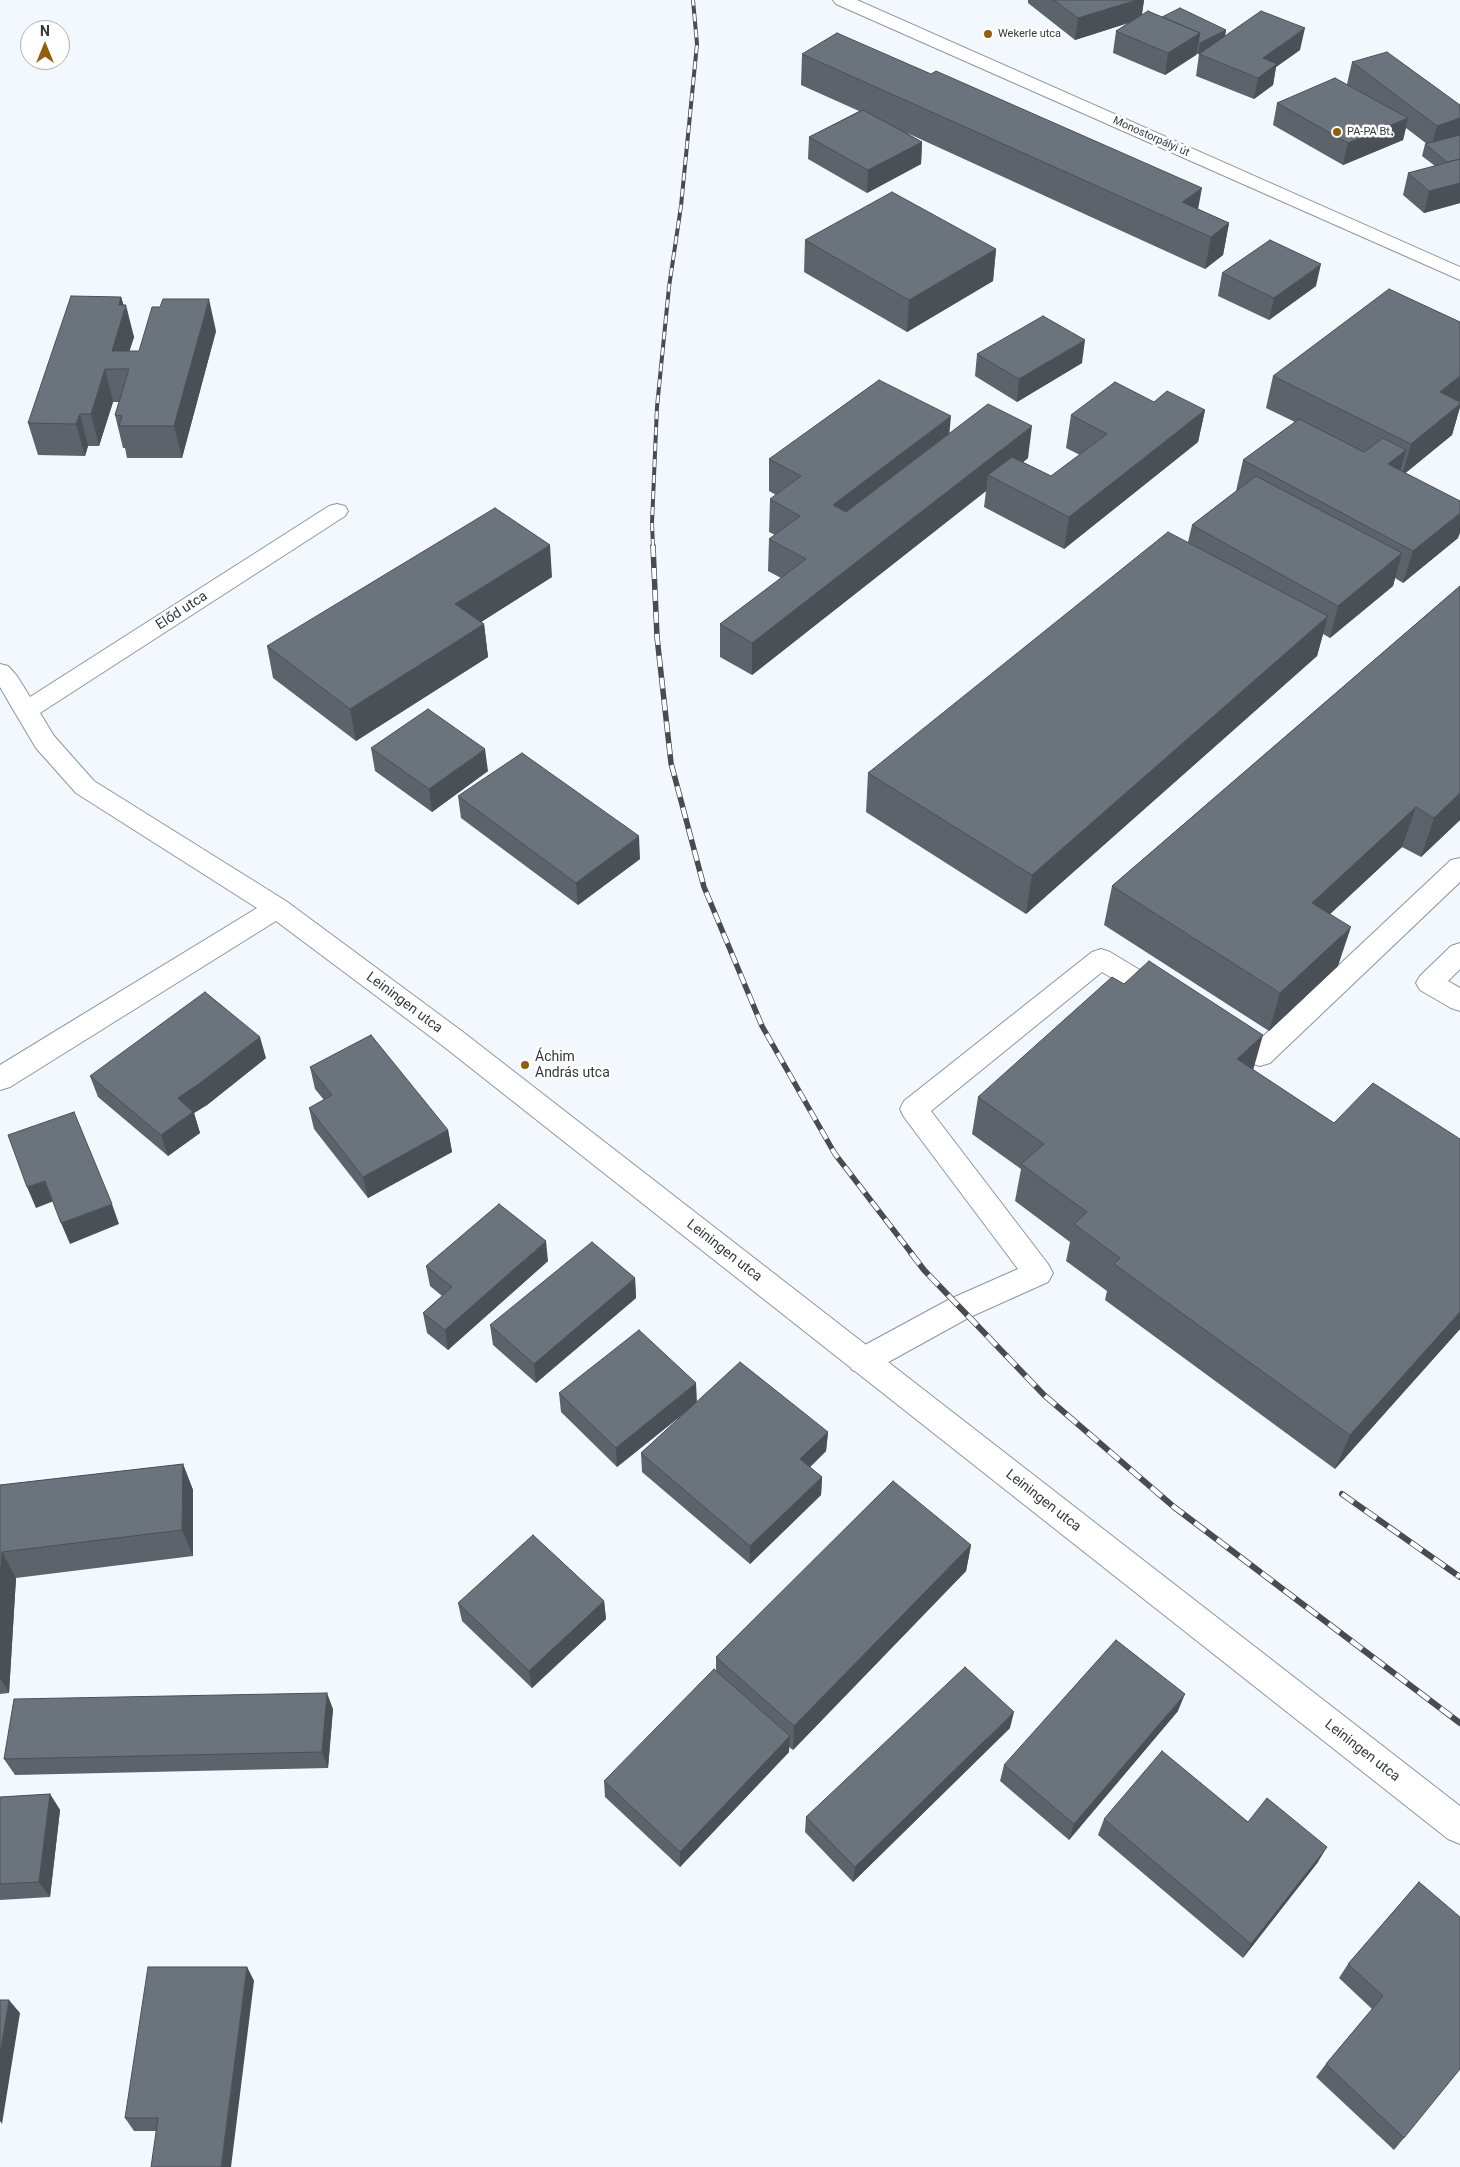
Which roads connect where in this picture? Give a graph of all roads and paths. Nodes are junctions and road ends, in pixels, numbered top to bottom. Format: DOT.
graph roads {
  1 [pos="842,0"];
  2 [pos="1460,274"];
  3 [pos="337,511"];
  4 [pos="0,672"];
  5 [pos="26,711"];
  6 [pos="1460,867"];
  7 [pos="277,908"];
  8 [pos="1460,952"];
  9 [pos="1460,1001"];
  10 [pos="0,1079"];
  11 [pos="864,1360"];
  12 [pos="1460,1828"];
  1 -- 2 [label="street, Monostorpályi út"];
  3 -- 5 [label="street, Előd utca"];
  4 -- 5 [label="street, Leiningen utca"];
  5 -- 7 [label="street, Leiningen utca"];
  6 -- 11 [label="street"];
  7 -- 10 [label="street"];
  7 -- 11 [label="street, Leiningen utca"];
  8 -- 9 [label="street"];
  11 -- 12 [label="street, Leiningen utca"];
}
